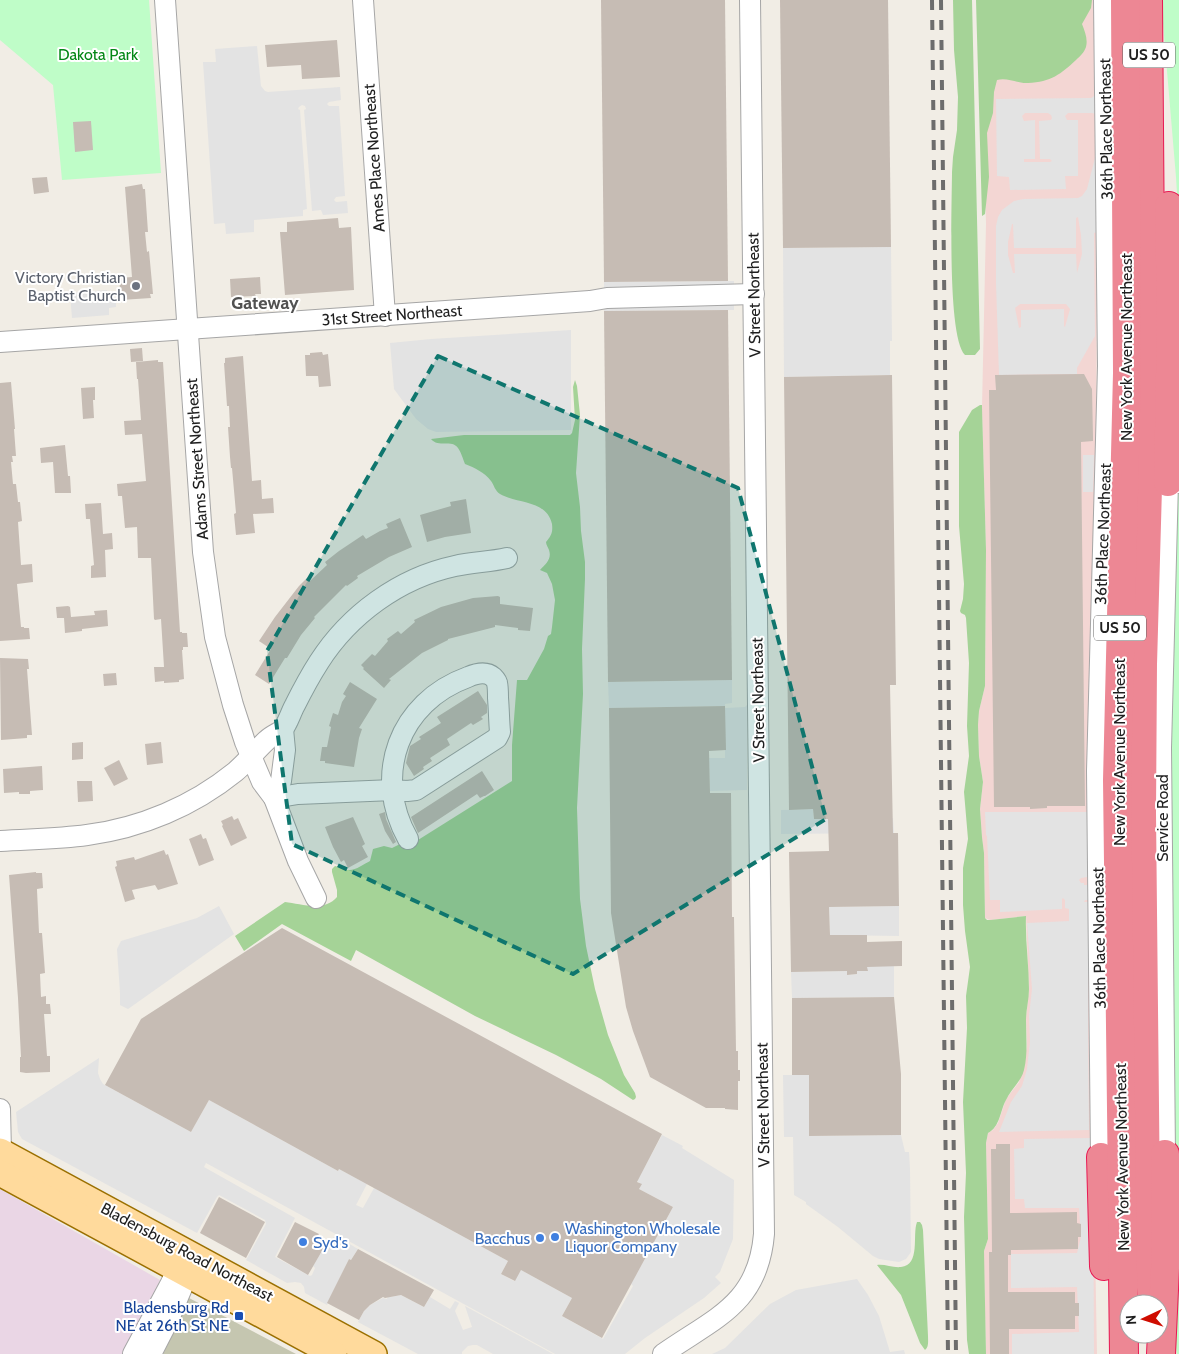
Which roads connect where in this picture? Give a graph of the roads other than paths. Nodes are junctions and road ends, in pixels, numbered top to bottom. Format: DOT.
graph roads {
  1 [pos="165,0"];
  2 [pos="362,0"];
  3 [pos="750,0"];
  4 [pos="1104,0"];
  5 [pos="1125,0"];
  6 [pos="1148,0"];
  7 [pos="1149,110"];
  8 [pos="754,294"];
  9 [pos="385,316"];
  10 [pos="188,330"];
  11 [pos="0,342"];
  12 [pos="1174,482"];
  13 [pos="507,558"];
  14 [pos="283,729"];
  15 [pos="250,757"];
  16 [pos="392,790"];
  17 [pos="274,798"];
  18 [pos="408,839"];
  19 [pos="0,841"];
  20 [pos="316,898"];
  21 [pos="0,1110"];
  22 [pos="1165,1154"];
  23 [pos="1101,1157"];
  24 [pos="0,1158"];
  25 [pos="1123,1257"];
  26 [pos="187,1263"];
  27 [pos="1127,1294"];
  28 [pos="1151,1294"];
  29 [pos="361,1351"];
  30 [pos="133,1354"];
  31 [pos="151,1354"];
  32 [pos="334,1354"];
  33 [pos="662,1354"];
  34 [pos="1108,1354"];
  35 [pos="1124,1354"];
  36 [pos="1161,1354"];
  1 -- 10 [label="street, Adams Street Northeast"];
  2 -- 9 [label="street, Ames Place Northeast"];
  3 -- 8 [label="street, V Street Northeast"];
  4 -- 23 [label="street, 36th Place Northeast"];
  5 -- 25 [label="highway, New York Avenue Northeast / US 50"];
  6 -- 7 [label="highway, New York Avenue Northeast / US 50"];
  7 -- 12 [label="highway"];
  7 -- 28 [label="highway, New York Avenue Northeast / US 50"];
  8 -- 9 [label="street, 31st Street Northeast"];
  8 -- 33 [label="street, V Street Northeast"];
  9 -- 10 [label="street, 31st Street Northeast"];
  10 -- 11 [label="street, 31st Street Northeast"];
  10 -- 15 [label="street, Adams Street Northeast"];
  12 -- 22 [label="street, Service Road"];
  13 -- 14 [label="street"];
  14 -- 15 [label="street"];
  14 -- 17 [label="street"];
  15 -- 17 [label="street, Adams Street Northeast"];
  15 -- 19 [label="street"];
  16 -- 16 [label="street"];
  16 -- 17 [label="street"];
  16 -- 18 [label="street"];
  17 -- 20 [label="street, Adams Street Northeast"];
  21 -- 24 [label="street"];
  22 -- 36 [label="highway"];
  23 -- 34 [label="highway"];
  24 -- 26 [label="main road, Bladensburg Road Northeast"];
  25 -- 27 [label="highway"];
  25 -- 35 [label="highway, New York Avenue Northeast / US 50"];
  26 -- 29 [label="main road, Bladensburg Road Northeast"];
  26 -- 30 [label="street"];
  26 -- 31 [label="street"];
  26 -- 32 [label="main road, Bladensburg Road Northeast"];
}
